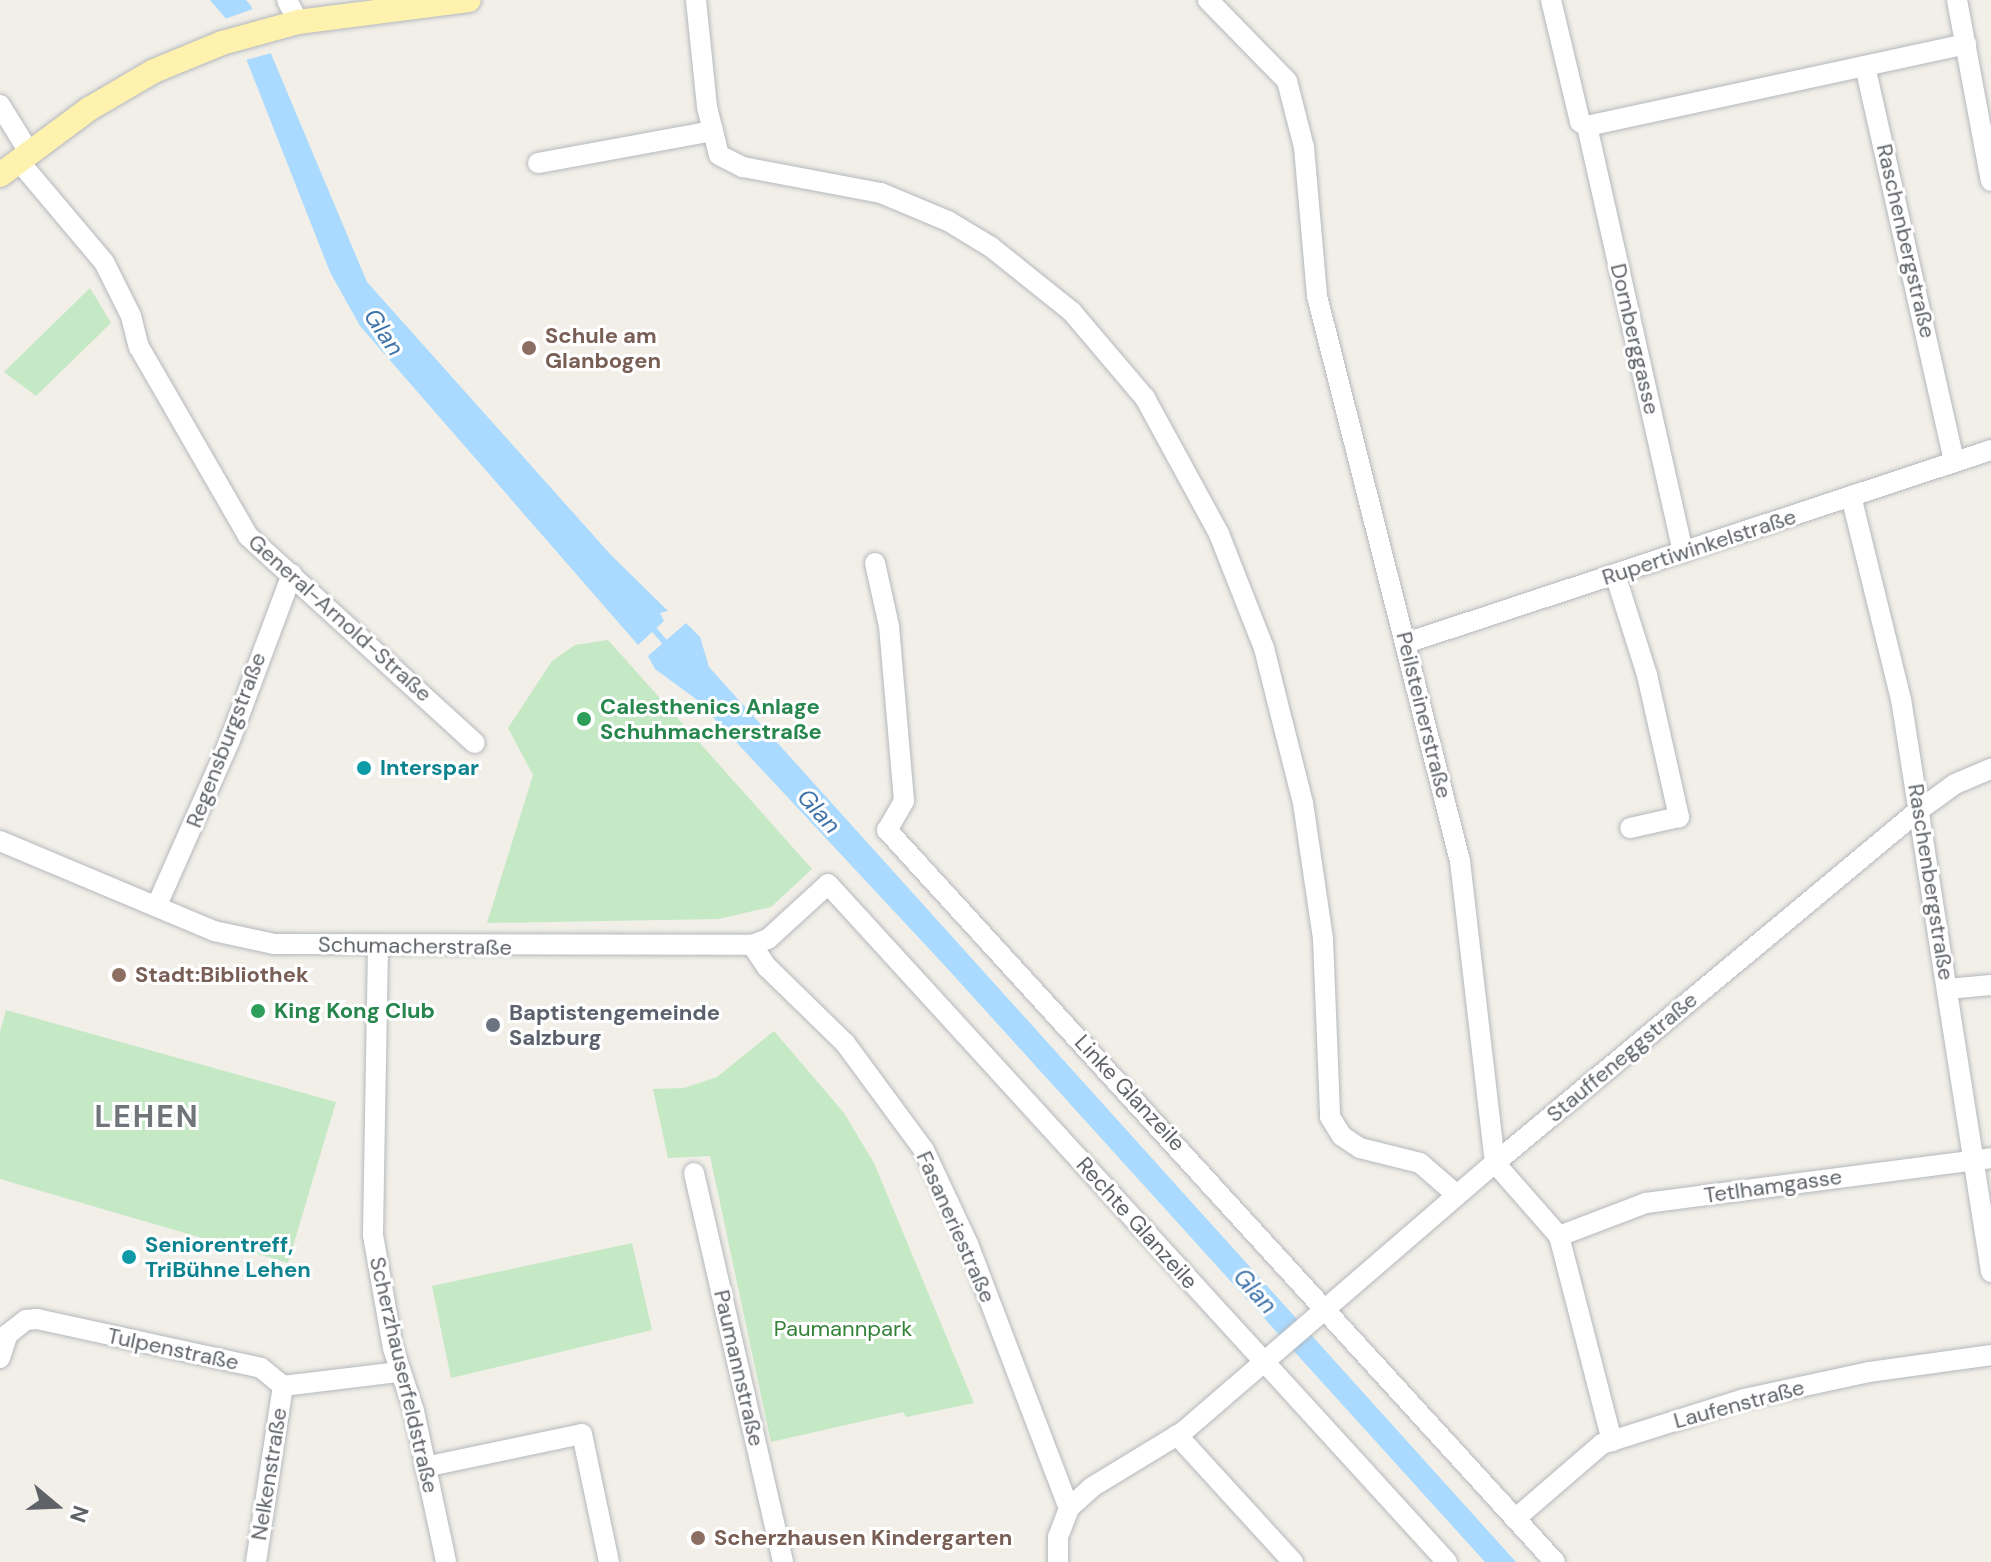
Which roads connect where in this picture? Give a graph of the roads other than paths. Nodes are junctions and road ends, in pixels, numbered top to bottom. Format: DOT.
graph roads {
  1 [pos="287,0"];
  2 [pos="469,0"];
  3 [pos="696,0"];
  4 [pos="1208,0"];
  5 [pos="1551,0"];
  6 [pos="1957,0"];
  7 [pos="288,25"];
  8 [pos="1966,44"];
  9 [pos="1865,66"];
  10 [pos="0,105"];
  11 [pos="1587,126"];
  12 [pos="713,131"];
  13 [pos="15,162"];
  14 [pos="538,163"];
  15 [pos="1991,181"];
  16 [pos="1991,450"];
  17 [pos="1954,462"];
  18 [pos="1851,496"];
  19 [pos="1683,552"];
  20 [pos="875,563"];
  21 [pos="292,574"];
  22 [pos="1615,574"];
  23 [pos="1406,643"];
  24 [pos="475,743"];
  25 [pos="1991,769"];
  26 [pos="1918,811"];
  27 [pos="1630,828"];
  28 [pos="0,841"];
  29 [pos="157,905"];
  30 [pos="752,945"];
  31 [pos="378,946"];
  32 [pos="1991,985"];
  33 [pos="1947,989"];
  34 [pos="1982,1159"];
  35 [pos="1495,1163"];
  36 [pos="694,1173"];
  37 [pos="1457,1195"];
  38 [pos="1559,1236"];
  39 [pos="1991,1272"];
  40 [pos="1321,1312"];
  41 [pos="1991,1355"];
  42 [pos="0,1358"];
  43 [pos="1265,1364"];
  44 [pos="399,1372"];
  45 [pos="283,1386"];
  46 [pos="1177,1435"];
  47 [pos="1612,1441"];
  48 [pos="425,1467"];
  49 [pos="1069,1508"];
  50 [pos="1515,1519"];
  51 [pos="256,1562"];
  52 [pos="446,1562"];
  53 [pos="609,1562"];
  54 [pos="783,1562"];
  55 [pos="1058,1562"];
  56 [pos="1293,1562"];
  57 [pos="1447,1562"];
  58 [pos="1555,1562"];
  1 -- 7 [label="street"];
  2 -- 7 [label="main road"];
  3 -- 12 [label="street"];
  4 -- 23 [label="street, Peilsteinerstraße"];
  5 -- 11 [label="street, Dornberggasse"];
  6 -- 8 [label="street"];
  7 -- 13 [label="main road"];
  8 -- 9 [label="street"];
  8 -- 15 [label="street"];
  9 -- 11 [label="street"];
  9 -- 17 [label="street, Raschenbergstraße"];
  10 -- 13 [label="street, General-Arnold-Straße"];
  11 -- 19 [label="street, Dornberggasse"];
  12 -- 14 [label="street"];
  12 -- 37 [label="street"];
  13 -- 21 [label="street, General-Arnold-Straße"];
  16 -- 17 [label="street, Rupertiwinkelstraße"];
  17 -- 18 [label="street, Rupertiwinkelstraße"];
  18 -- 19 [label="street, Rupertiwinkelstraße"];
  18 -- 26 [label="street, Raschenbergstraße"];
  19 -- 22 [label="street, Rupertiwinkelstraße"];
  20 -- 40 [label="street, Linke Glanzeile"];
  21 -- 24 [label="street, General-Arnold-Straße"];
  21 -- 29 [label="street, Regensburgstraße"];
  22 -- 23 [label="street, Rupertiwinkelstraße"];
  22 -- 27 [label="street"];
  23 -- 35 [label="street, Peilsteinerstraße"];
  25 -- 26 [label="street, Stauffeneggstraße"];
  26 -- 33 [label="street, Raschenbergstraße"];
  26 -- 35 [label="street, Stauffeneggstraße"];
  28 -- 29 [label="street, Schumacherstraße"];
  29 -- 31 [label="street, Schumacherstraße"];
  30 -- 31 [label="street, Schumacherstraße"];
  30 -- 43 [label="street, Rechte Glanzeile"];
  30 -- 49 [label="street, Fasaneriestraße"];
  31 -- 44 [label="street, Scherzhauserfeldstraße"];
  32 -- 33 [label="street"];
  33 -- 34 [label="street, Raschenbergstraße"];
  34 -- 38 [label="street, Tetlhamgasse"];
  34 -- 39 [label="street, Raschenbergstraße"];
  35 -- 37 [label="street, Stauffeneggstraße"];
  35 -- 38 [label="street"];
  36 -- 54 [label="street, Paumannstraße"];
  37 -- 40 [label="street, Stauffeneggstraße"];
  38 -- 47 [label="street"];
  40 -- 43 [label="street, Stauffeneggstraße"];
  40 -- 50 [label="street, Linke Glanzeile"];
  41 -- 47 [label="street, Laufenstraße"];
  42 -- 45 [label="street, Tulpenstraße"];
  43 -- 46 [label="street"];
  43 -- 57 [label="street, Rechte Glanzeile"];
  44 -- 45 [label="street"];
  44 -- 48 [label="street, Scherzhauserfeldstraße"];
  45 -- 51 [label="street, Nelkenstraße"];
  46 -- 49 [label="street"];
  46 -- 56 [label="street"];
  47 -- 50 [label="street, Laufenstraße"];
  48 -- 52 [label="street, Scherzhauserfeldstraße"];
  48 -- 53 [label="street"];
  49 -- 55 [label="street"];
  50 -- 58 [label="street, Linke Glanzeile"];
}
